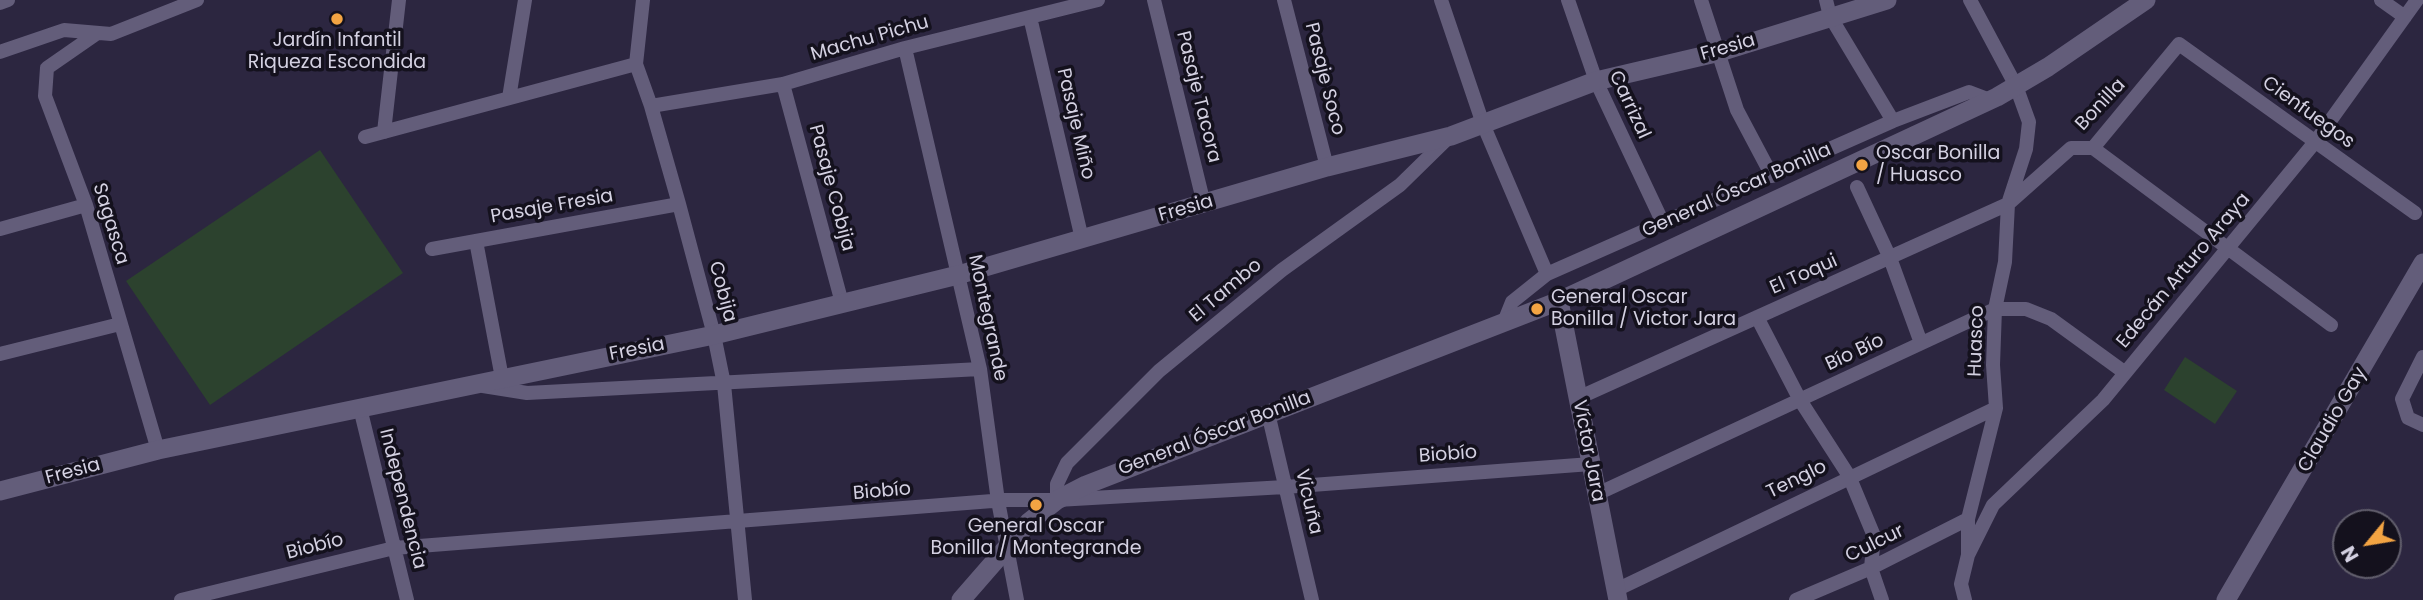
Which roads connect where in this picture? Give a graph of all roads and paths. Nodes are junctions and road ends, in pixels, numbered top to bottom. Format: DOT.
graph roads {
  1 [pos="8,0"];
  2 [pos="197,0"];
  3 [pos="399,0"];
  4 [pos="525,0"];
  5 [pos="643,0"];
  6 [pos="1098,0"];
  7 [pos="1154,0"];
  8 [pos="1284,0"];
  9 [pos="1441,0"];
  10 [pos="1569,0"];
  11 [pos="1701,0"];
  12 [pos="1887,0"];
  13 [pos="1970,0"];
  14 [pos="2146,0"];
  15 [pos="2381,0"];
  16 [pos="2417,0"];
  17 [pos="0,4"];
  18 [pos="1828,8"];
  19 [pos="1030,17"];
  20 [pos="2405,17"];
  21 [pos="96,34"];
  22 [pos="2179,44"];
  23 [pos="905,48"];
  24 [pos="0,52"];
  25 [pos="1720,52"];
  26 [pos="636,64"];
  27 [pos="1595,81"];
  28 [pos="783,84"];
  29 [pos="2016,86"];
  30 [pos="509,98"];
  31 [pos="1990,100"];
  32 [pos="651,106"];
  33 [pos="1893,121"];
  34 [pos="1483,124"];
  35 [pos="384,132"];
  36 [pos="1451,136"];
  37 [pos="365,137"];
  38 [pos="2315,142"];
  39 [pos="2093,148"];
  40 [pos="1327,167"];
  41 [pos="1772,176"];
  42 [pos="1857,187"];
  43 [pos="679,204"];
  44 [pos="1204,204"];
  45 [pos="2008,204"];
  46 [pos="86,205"];
  47 [pos="2415,213"];
  48 [pos="1663,223"];
  49 [pos="0,229"];
  50 [pos="1082,239"];
  51 [pos="476,241"];
  52 [pos="432,249"];
  53 [pos="2227,250"];
  54 [pos="1890,258"];
  55 [pos="2423,263"];
  56 [pos="1548,274"];
  57 [pos="958,275"];
  58 [pos="1559,301"];
  59 [pos="842,303"];
  60 [pos="1995,309"];
  61 [pos="1757,317"];
  62 [pos="1504,322"];
  63 [pos="120,324"];
  64 [pos="2331,325"];
  65 [pos="714,335"];
  66 [pos="1922,343"];
  67 [pos="0,354"];
  68 [pos="2423,357"];
  69 [pos="980,369"];
  70 [pos="2124,372"];
  71 [pos="502,377"];
  72 [pos="724,384"];
  73 [pos="475,385"];
  74 [pos="1578,398"];
  75 [pos="1800,400"];
  76 [pos="359,408"];
  77 [pos="1996,408"];
  78 [pos="1268,413"];
  79 [pos="2423,425"];
  80 [pos="158,450"];
  81 [pos="1591,464"];
  82 [pos="1849,476"];
  83 [pos="1285,487"];
  84 [pos="0,491"];
  85 [pos="1597,494"];
  86 [pos="1057,500"];
  87 [pos="998,501"];
  88 [pos="1968,519"];
  89 [pos="737,523"];
  90 [pos="1007,545"];
  91 [pos="394,548"];
  92 [pos="1968,555"];
  93 [pos="1871,568"];
  94 [pos="1617,595"];
  95 [pos="181,600"];
  96 [pos="407,600"];
  97 [pos="745,600"];
  98 [pos="961,600"];
  99 [pos="1017,600"];
  100 [pos="1312,600"];
  101 [pos="1796,600"];
  102 [pos="1882,600"];
  103 [pos="1965,600"];
  104 [pos="2226,600"];
  1 -- 17 [label="street"];
  2 -- 21 [label="street"];
  3 -- 35 [label="street"];
  4 -- 30 [label="street"];
  5 -- 26 [label="street, Cobija"];
  6 -- 19 [label="street, Machu Pichu"];
  7 -- 44 [label="street, Pasaje Tacora"];
  8 -- 40 [label="street, Pasaje Soco"];
  9 -- 34 [label="street"];
  10 -- 27 [label="street, Carrizal"];
  11 -- 25 [label="street"];
  12 -- 18 [label="street, Fresia"];
  13 -- 29 [label="street, Huasco"];
  14 -- 29 [label="street, General Óscar Bonilla"];
  15 -- 20 [label="street"];
  16 -- 20 [label="street, Edecán Arturo Araya"];
  18 -- 25 [label="street, Fresia"];
  18 -- 33 [label="street"];
  19 -- 23 [label="street, Machu Pichu"];
  19 -- 50 [label="street, Pasaje Miño"];
  20 -- 38 [label="street, Edecán Arturo Araya"];
  21 -- 24 [label="street"];
  21 -- 46 [label="street, Sagasca"];
  22 -- 38 [label="street, Cienfuegos"];
  22 -- 39 [label="street, Bonilla"];
  23 -- 28 [label="street, Machu Pichu"];
  23 -- 57 [label="street, Montegrande"];
  25 -- 27 [label="street, Fresia"];
  25 -- 41 [label="street"];
  26 -- 30 [label="street"];
  26 -- 32 [label="street, Cobija"];
  27 -- 34 [label="street, Fresia"];
  27 -- 48 [label="street, Carrizal"];
  28 -- 32 [label="street, Machu Pichu"];
  28 -- 59 [label="street, Pasaje Cobija"];
  29 -- 31 [label="street, General Óscar Bonilla"];
  29 -- 45 [label="street, Huasco"];
  30 -- 35 [label="street"];
  31 -- 33 [label="street, General Óscar Bonilla"];
  31 -- 58 [label="street, General Óscar Bonilla"];
  32 -- 43 [label="street, Cobija"];
  33 -- 41 [label="street, General Óscar Bonilla"];
  34 -- 36 [label="street, Fresia"];
  34 -- 56 [label="street"];
  35 -- 37 [label="street"];
  36 -- 40 [label="street, Fresia"];
  36 -- 86 [label="street, El Tambo"];
  38 -- 47 [label="street, Cienfuegos"];
  38 -- 53 [label="street, Edecán Arturo Araya"];
  39 -- 45 [label="street, Bonilla"];
  39 -- 53 [label="street"];
  40 -- 44 [label="street, Fresia"];
  41 -- 48 [label="street, General Óscar Bonilla"];
  42 -- 54 [label="street"];
  43 -- 51 [label="street, Pasaje Fresia"];
  43 -- 65 [label="street, Cobija"];
  44 -- 50 [label="street, Fresia"];
  45 -- 54 [label="street, El Toqui"];
  45 -- 60 [label="street, Huasco"];
  46 -- 49 [label="street"];
  46 -- 63 [label="street, Sagasca"];
  48 -- 56 [label="street, General Óscar Bonilla"];
  50 -- 57 [label="street, Fresia"];
  51 -- 52 [label="street, Pasaje Fresia"];
  51 -- 71 [label="street"];
  53 -- 64 [label="street"];
  53 -- 70 [label="street, Edecán Arturo Araya"];
  54 -- 61 [label="street, El Toqui"];
  54 -- 66 [label="street"];
  55 -- 104 [label="street, Claudio Gay"];
  56 -- 62 [label="street, General Óscar Bonilla"];
  57 -- 59 [label="street, Fresia"];
  57 -- 69 [label="street, Montegrande"];
  58 -- 62 [label="street, General Óscar Bonilla"];
  58 -- 74 [label="street, Víctor Jara"];
  59 -- 65 [label="street, Fresia"];
  60 -- 66 [label="street, Bío Bío"];
  60 -- 70 [label="street, Bío Bío"];
  60 -- 77 [label="street, Huasco"];
  61 -- 74 [label="street, El Toqui"];
  61 -- 75 [label="street"];
  62 -- 78 [label="street, General Óscar Bonilla"];
  63 -- 67 [label="street"];
  63 -- 80 [label="street, Sagasca"];
  65 -- 71 [label="street, Fresia"];
  65 -- 72 [label="street, Cobija"];
  66 -- 75 [label="street, Bío Bío"];
  68 -- 79 [label="street"];
  69 -- 72 [label="street, Fresia"];
  69 -- 87 [label="street, Montegrande"];
  70 -- 92 [label="street, Edecán Arturo Araya"];
  71 -- 73 [label="street, Fresia"];
  72 -- 73 [label="street, Fresia"];
  72 -- 89 [label="street, Cobija"];
  73 -- 76 [label="street, Fresia"];
  74 -- 81 [label="street, Víctor Jara"];
  75 -- 82 [label="street"];
  75 -- 85 [label="street, Bío Bío"];
  76 -- 80 [label="street, Fresia"];
  76 -- 91 [label="street, Independencia"];
  77 -- 82 [label="street, Tenglo"];
  77 -- 88 [label="street, Huasco"];
  78 -- 83 [label="street, Vicuña"];
  78 -- 86 [label="street, General Óscar Bonilla"];
  80 -- 84 [label="street, Fresia"];
  81 -- 83 [label="street, Biobío"];
  81 -- 85 [label="street, Víctor Jara"];
  82 -- 93 [label="street"];
  82 -- 94 [label="street, Tenglo"];
  83 -- 86 [label="street, Biobío"];
  83 -- 100 [label="street, Vicuña"];
  85 -- 94 [label="street, Víctor Jara"];
  86 -- 87 [label="street, Biobío"];
  86 -- 90 [label="street, General Óscar Bonilla"];
  87 -- 89 [label="street, Biobío"];
  87 -- 90 [label="street, Montegrande"];
  88 -- 92 [label="street, Huasco"];
  88 -- 93 [label="street, Culcur"];
  89 -- 91 [label="street, Biobío"];
  89 -- 97 [label="street, Cobija"];
  90 -- 98 [label="street, General Óscar Bonilla"];
  90 -- 99 [label="street, Montegrande"];
  91 -- 95 [label="street, Biobío"];
  91 -- 96 [label="street, Independencia"];
  92 -- 103 [label="street, Huasco"];
  93 -- 101 [label="street, Culcur"];
  93 -- 102 [label="street"];
}
